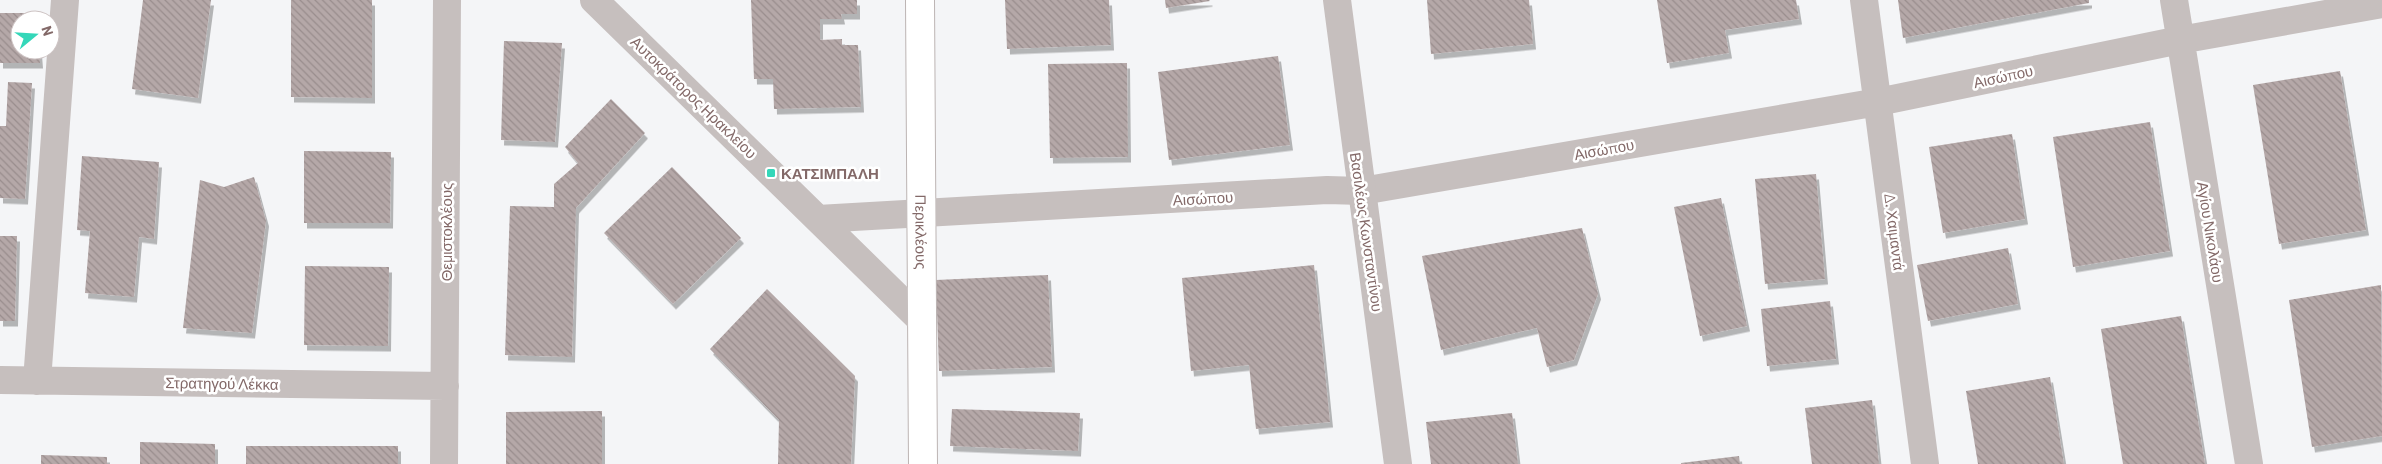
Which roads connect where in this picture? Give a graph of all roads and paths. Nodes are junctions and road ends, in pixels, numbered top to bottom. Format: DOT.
graph roads {
  1 [pos="65,0"];
  2 [pos="447,0"];
  3 [pos="594,0"];
  4 [pos="920,0"];
  5 [pos="1336,0"];
  6 [pos="1864,0"];
  7 [pos="2174,0"];
  8 [pos="2382,4"];
  9 [pos="2180,40"];
  10 [pos="1878,102"];
  11 [pos="1362,191"];
  12 [pos="921,214"];
  13 [pos="818,219"];
  14 [pos="922,320"];
  15 [pos="0,380"];
  16 [pos="37,381"];
  17 [pos="445,386"];
  18 [pos="444,464"];
  19 [pos="922,464"];
  20 [pos="1398,464"];
  21 [pos="1925,464"];
  22 [pos="2249,464"];
  1 -- 16 [label="street"];
  2 -- 17 [label="street, Θεμιστοκλέους"];
  3 -- 13 [label="street, Αυτοκράτορος Ηρακλείου"];
  4 -- 12 [label="main road, Περικλέους"];
  5 -- 11 [label="street, Βασιλέως Κωνσταντίνου"];
  6 -- 10 [label="street, Δ. Χαιμαντά"];
  7 -- 9 [label="street, Αγίου Νικολάου"];
  8 -- 9 [label="street, Αισώπου"];
  9 -- 10 [label="street, Αισώπου"];
  9 -- 22 [label="street, Αγίου Νικολάου"];
  10 -- 11 [label="street, Αισώπου"];
  10 -- 21 [label="street, Δ. Χαιμαντά"];
  11 -- 12 [label="street, Αισώπου"];
  11 -- 20 [label="street, Βασιλέως Κωνσταντίνου"];
  12 -- 13 [label="street, Αισώπου"];
  12 -- 14 [label="main road, Περικλέους"];
  13 -- 14 [label="street, Αυτοκράτορος Ηρακλείου"];
  14 -- 19 [label="main road, Περικλέους"];
  15 -- 16 [label="street, Στρατηγού Λέκκα"];
  16 -- 17 [label="street, Στρατηγού Λέκκα"];
  17 -- 18 [label="street, Θεμιστοκλέους"];
}
